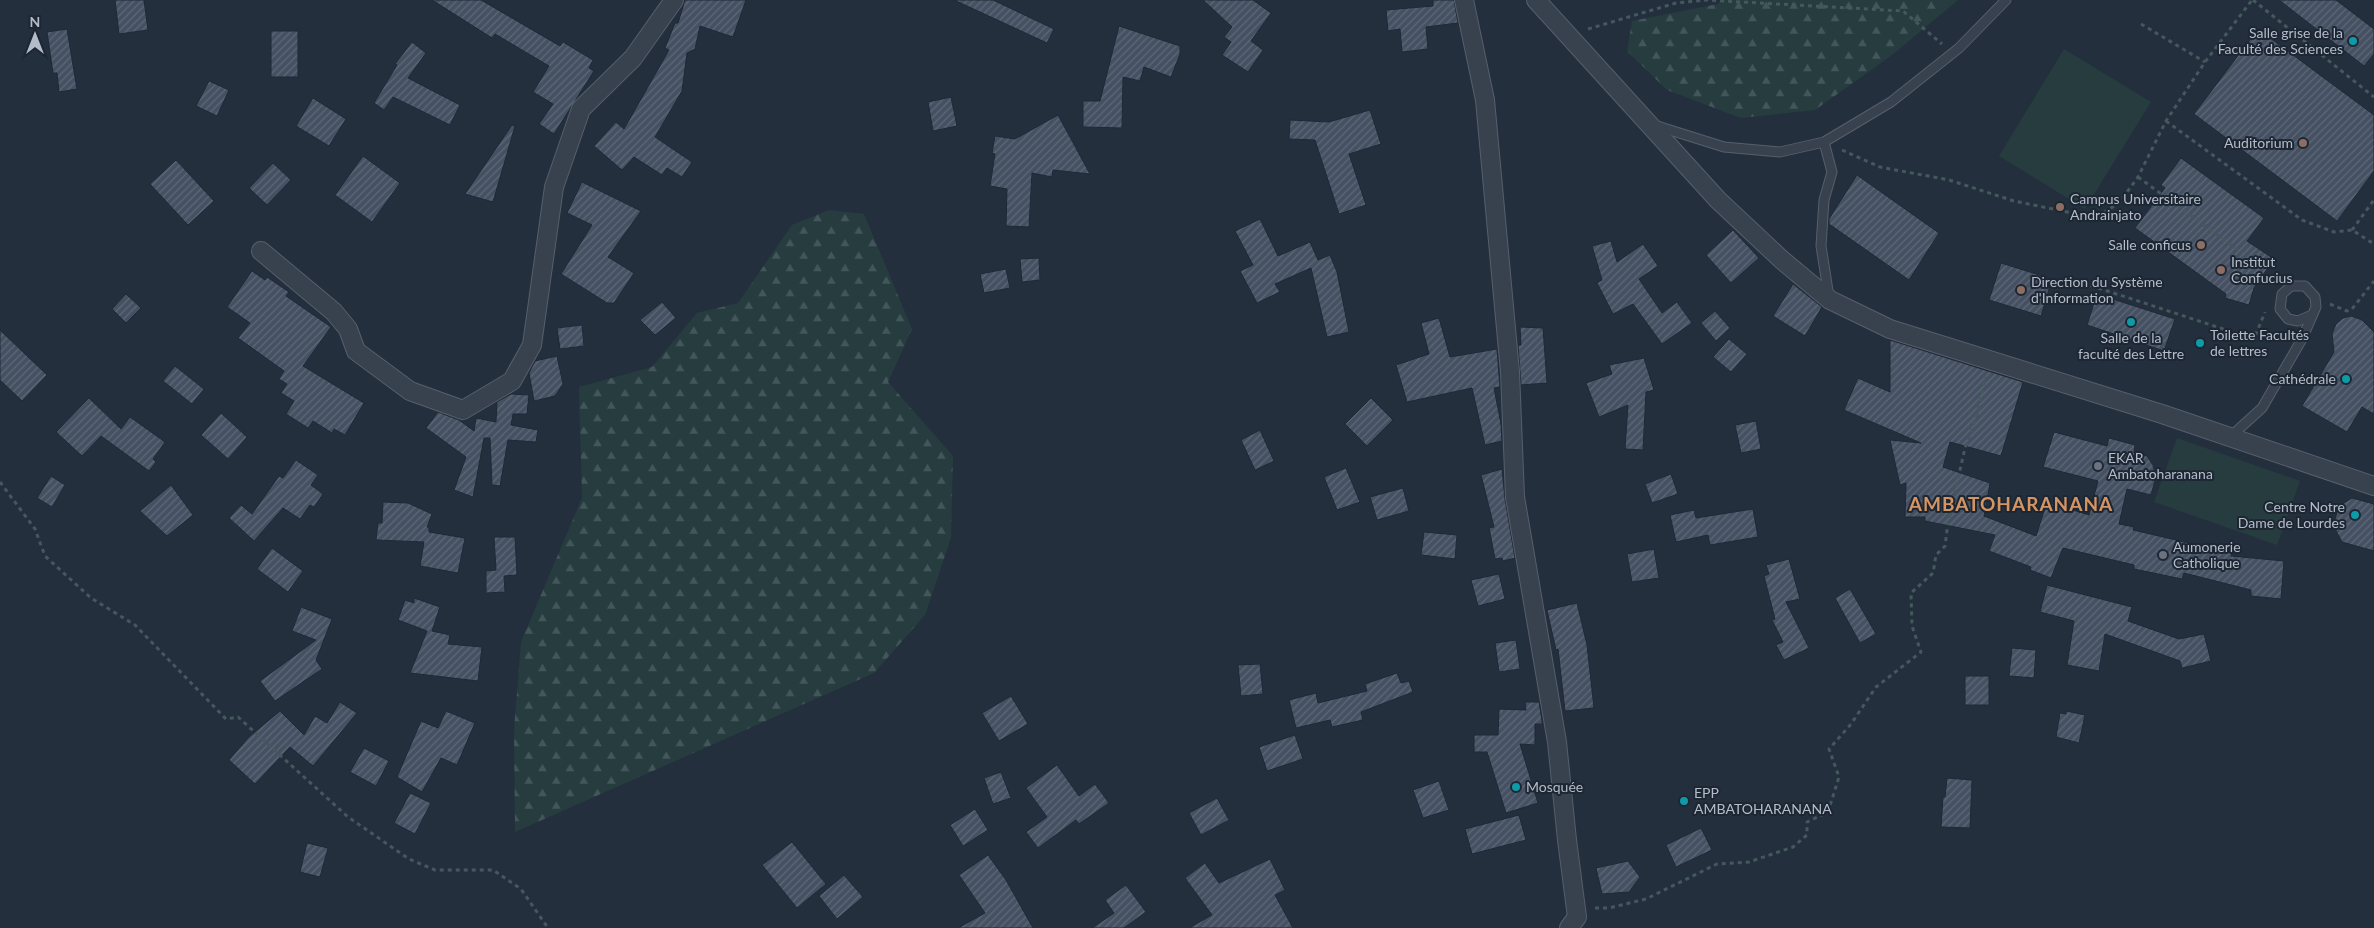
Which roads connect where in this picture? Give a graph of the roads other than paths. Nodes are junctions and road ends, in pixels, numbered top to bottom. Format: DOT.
graph roads {
  1 [pos="674,0"];
  2 [pos="1464,0"];
  3 [pos="1536,0"];
  4 [pos="2006,0"];
  5 [pos="1649,123"];
  6 [pos="1824,142"];
  7 [pos="261,251"];
  8 [pos="1830,300"];
  9 [pos="2312,315"];
  10 [pos="2230,437"];
  11 [pos="2374,486"];
  12 [pos="1569,928"];
  1 -- 7 [label="street"];
  2 -- 12 [label="street"];
  3 -- 5 [label="street"];
  4 -- 6 [label="lane"];
  5 -- 6 [label="lane"];
  5 -- 8 [label="street"];
  6 -- 8 [label="lane"];
  8 -- 10 [label="street"];
  9 -- 9 [label="lane"];
  9 -- 10 [label="lane"];
  10 -- 11 [label="street"];
}
